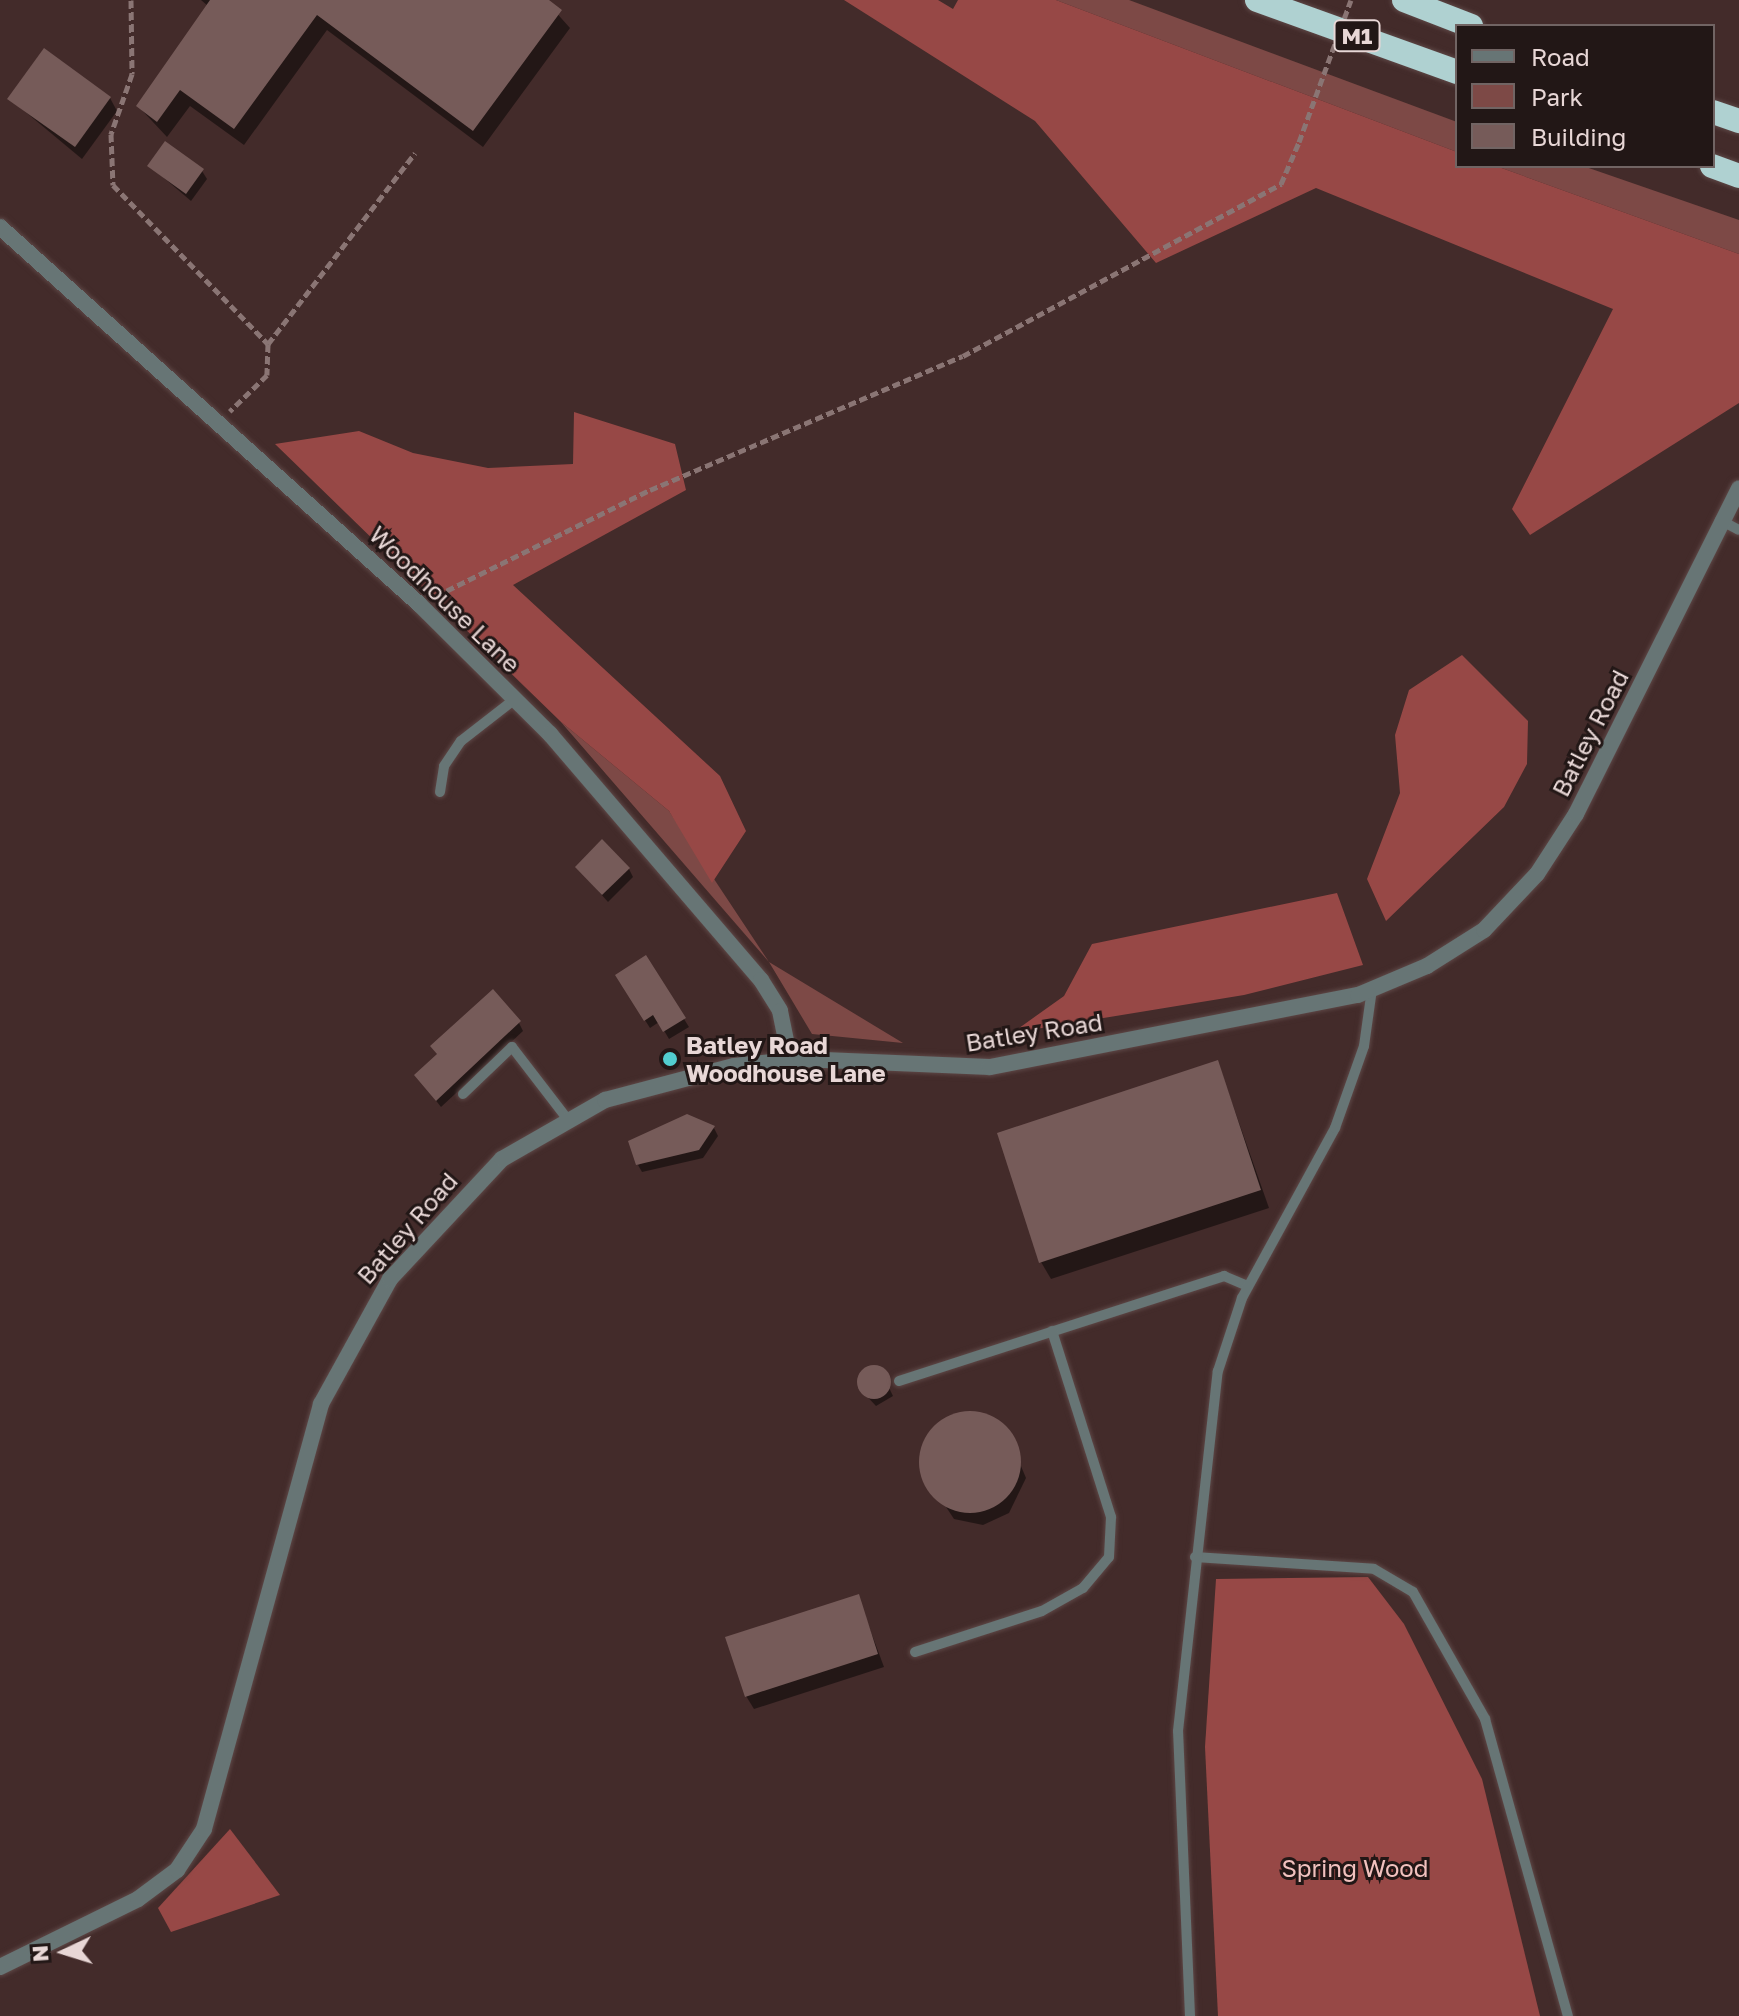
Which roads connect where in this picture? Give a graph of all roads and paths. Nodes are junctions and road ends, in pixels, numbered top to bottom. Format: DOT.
graph roads {
  1 [pos="131,0"];
  2 [pos="1257,0"];
  3 [pos="1351,0"];
  4 [pos="1404,0"];
  5 [pos="1466,24"];
  6 [pos="1455,71"];
  7 [pos="1715,113"];
  8 [pos="1739,121"];
  9 [pos="415,153"];
  10 [pos="1715,167"];
  11 [pos="1739,176"];
  12 [pos="0,227"];
  13 [pos="268,344"];
  14 [pos="218,423"];
  15 [pos="1739,488"];
  16 [pos="1720,520"];
  17 [pos="1739,530"];
  18 [pos="419,604"];
  19 [pos="515,699"];
  20 [pos="440,792"];
  21 [pos="1372,989"];
  22 [pos="790,1060"];
  23 [pos="463,1094"];
  24 [pos="569,1121"];
  25 [pos="1248,1286"];
  26 [pos="1052,1331"];
  27 [pos="899,1381"];
  28 [pos="1195,1557"];
  29 [pos="915,1652"];
  30 [pos="0,1967"];
  31 [pos="1190,2016"];
  32 [pos="1568,2016"];
  1 -- 13 [label="path"];
  2 -- 6 [label="highway, M1"];
  3 -- 18 [label="path, bridge"];
  4 -- 5 [label="highway, M1"];
  7 -- 8 [label="highway"];
  9 -- 13 [label="path"];
  10 -- 11 [label="highway"];
  12 -- 14 [label="street, Woodhouse Lane"];
  13 -- 14 [label="path"];
  14 -- 18 [label="street, Woodhouse Lane"];
  15 -- 16 [label="street, Batley Road"];
  16 -- 17 [label="lane"];
  16 -- 21 [label="street, Batley Road"];
  18 -- 19 [label="street, Woodhouse Lane"];
  19 -- 20 [label="lane"];
  19 -- 22 [label="street, Woodhouse Lane"];
  21 -- 22 [label="street, Batley Road"];
  21 -- 25 [label="lane"];
  22 -- 24 [label="street, Batley Road"];
  23 -- 24 [label="lane"];
  24 -- 30 [label="street, Batley Road"];
  25 -- 26 [label="lane"];
  25 -- 28 [label="lane"];
  26 -- 27 [label="lane"];
  26 -- 29 [label="lane"];
  28 -- 31 [label="lane"];
  28 -- 32 [label="lane"];
}
